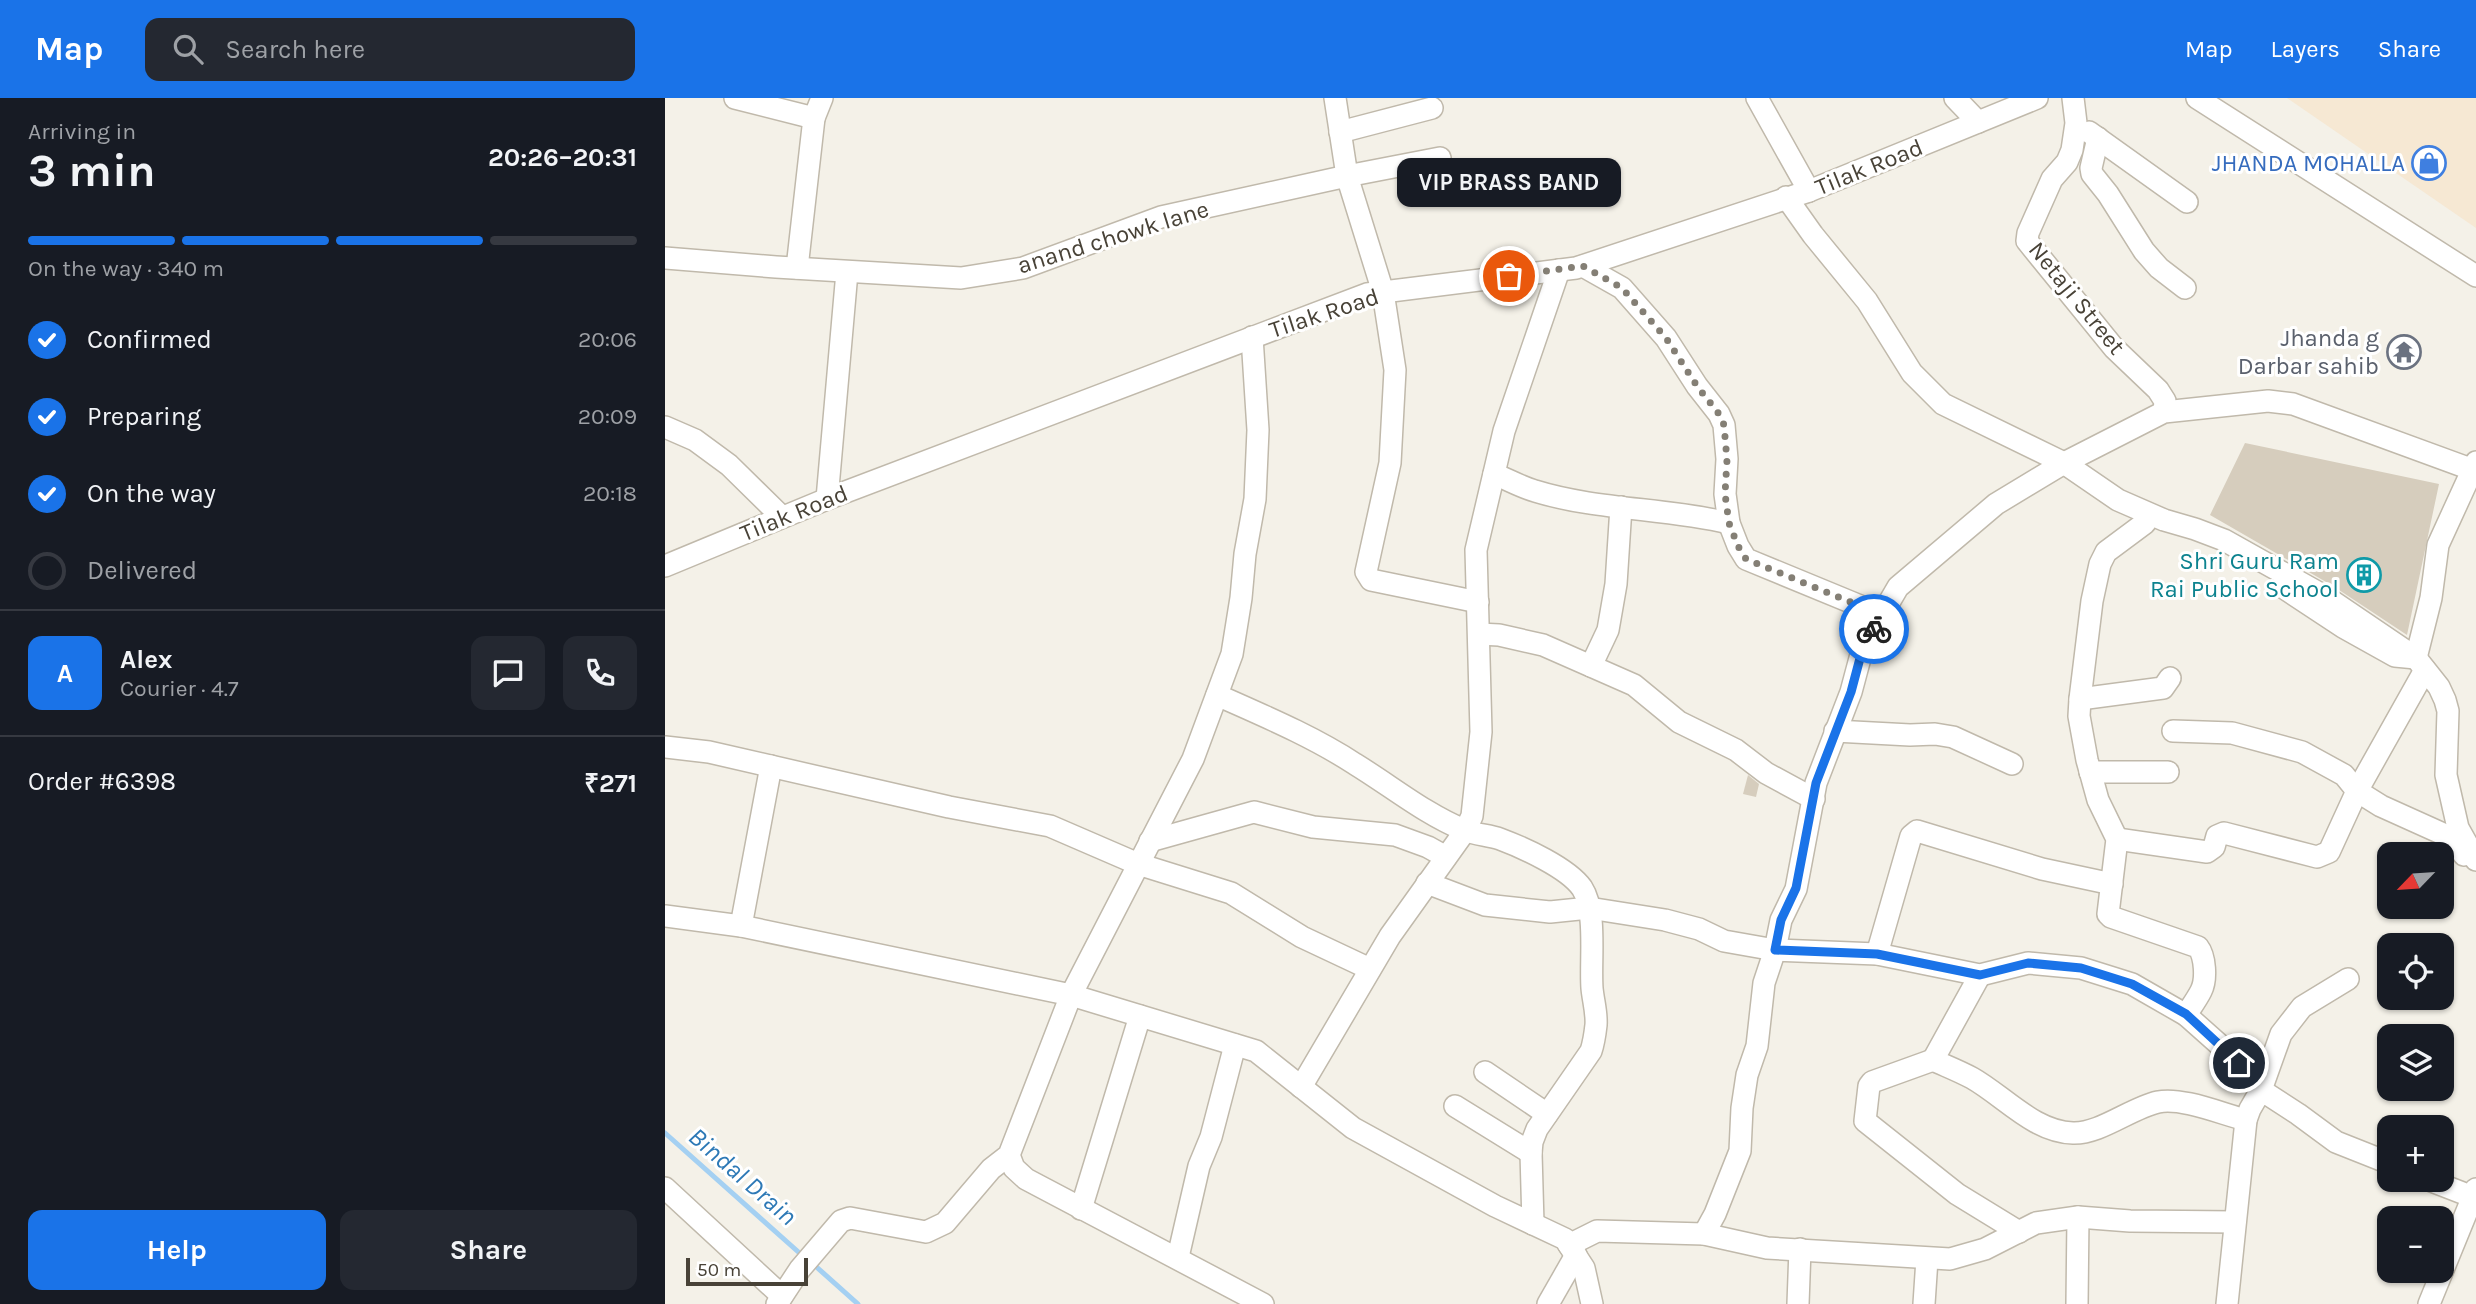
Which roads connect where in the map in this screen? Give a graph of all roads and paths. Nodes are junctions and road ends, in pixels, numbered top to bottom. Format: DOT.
graph roads {
  1 [pos="735,98"];
  2 [pos="822,98"];
  3 [pos="1335,98"];
  4 [pos="1757,98"];
  5 [pos="1955,98"];
  6 [pos="2037,98"];
  7 [pos="2073,98"];
  8 [pos="2197,98"];
  9 [pos="1431,108"];
  10 [pos="814,118"];
  11 [pos="1978,122"];
  12 [pos="2076,123"];
  13 [pos="1340,132"];
  14 [pos="2098,138"];
  15 [pos="1440,158"];
  16 [pos="1347,176"];
  17 [pos="1809,191"];
  18 [pos="1780,199"];
  19 [pos="2187,202"];
  20 [pos="665,258"];
  21 [pos="1583,266"];
  22 [pos="797,268"];
  23 [pos="1559,270"];
  24 [pos="847,272"];
  25 [pos="2476,276"];
  26 [pos="2185,289"];
  27 [pos="1383,292"];
  28 [pos="1252,337"];
  29 [pos="2164,412"];
  30 [pos="665,427"];
  31 [pos="2058,467"];
  32 [pos="2475,467"];
  33 [pos="1494,474"];
  34 [pos="827,499"];
  35 [pos="1621,506"];
  36 [pos="782,517"];
  37 [pos="1729,523"];
  38 [pos="2145,523"];
  39 [pos="665,566"];
  40 [pos="1478,602"];
  41 [pos="1882,615"];
  42 [pos="1479,634"];
  43 [pos="2421,664"];
  44 [pos="1591,666"];
  45 [pos="2170,678"];
  46 [pos="1217,695"];
  47 [pos="2080,699"];
  48 [pos="1835,731"];
  49 [pos="2173,731"];
  50 [pos="665,747"];
  51 [pos="2012,764"];
  52 [pos="771,766"];
  53 [pos="2090,772"];
  54 [pos="2168,772"];
  55 [pos="2357,791"];
  56 [pos="1814,799"];
  57 [pos="1465,831"];
  58 [pos="2117,839"];
  59 [pos="1150,841"];
  60 [pos="1446,857"];
  61 [pos="2476,860"];
  62 [pos="1138,864"];
  63 [pos="2476,874"];
  64 [pos="1427,883"];
  65 [pos="2112,884"];
  66 [pos="1589,908"];
  67 [pos="665,916"];
  68 [pos="741,926"];
  69 [pos="1775,950"];
  70 [pos="1877,954"];
  71 [pos="1370,969"];
  72 [pos="1980,975"];
  73 [pos="2348,979"];
  74 [pos="1071,995"];
  75 [pos="2186,1014"];
  76 [pos="1140,1016"];
  77 [pos="1235,1045"];
  78 [pos="1933,1060"];
  79 [pos="1485,1072"];
  80 [pos="1301,1087"];
  81 [pos="2261,1090"];
  82 [pos="1455,1106"];
  83 [pos="1547,1114"];
  84 [pos="2246,1120"];
  85 [pos="1531,1153"];
  86 [pos="1009,1156"];
  87 [pos="2377,1158"];
  88 [pos="2454,1187"];
  89 [pos="665,1188"];
  90 [pos="2474,1193"];
  91 [pos="1081,1209"];
  92 [pos="2078,1217"];
  93 [pos="2235,1222"];
  94 [pos="1533,1224"];
  95 [pos="2019,1232"];
  96 [pos="1704,1234"];
  97 [pos="1800,1249"];
  98 [pos="1572,1250"];
  99 [pos="1178,1257"];
  100 [pos="1927,1259"];
  101 [pos="780,1300"];
  102 [pos="1263,1304"];
  103 [pos="1548,1304"];
  104 [pos="1593,1304"];
  105 [pos="1798,1304"];
  106 [pos="1924,1304"];
  107 [pos="2077,1304"];
  108 [pos="2227,1304"];
  109 [pos="2429,1304"];
  1 -- 10 [label="street"];
  2 -- 10 [label="street"];
  3 -- 13 [label="street"];
  4 -- 17 [label="street"];
  5 -- 11 [label="street"];
  6 -- 11 [label="street, Tilak Road"];
  7 -- 12 [label="street, Netaji Street"];
  8 -- 25 [label="street"];
  9 -- 13 [label="street"];
  10 -- 22 [label="street"];
  11 -- 17 [label="street, Tilak Road"];
  12 -- 14 [label="street"];
  12 -- 29 [label="street, Netaji Street"];
  13 -- 16 [label="street"];
  14 -- 19 [label="street"];
  14 -- 26 [label="street"];
  15 -- 16 [label="street, anand chowk lane"];
  16 -- 24 [label="street, anand chowk lane"];
  16 -- 27 [label="street"];
  17 -- 18 [label="street, Tilak Road"];
  18 -- 21 [label="street, Tilak Road"];
  18 -- 31 [label="street"];
  20 -- 22 [label="street, anand chowk lane"];
  21 -- 23 [label="street, Tilak Road"];
  21 -- 37 [label="street"];
  22 -- 24 [label="street, anand chowk lane"];
  23 -- 27 [label="street, Tilak Road"];
  23 -- 33 [label="street"];
  24 -- 34 [label="street"];
  27 -- 28 [label="street, Tilak Road"];
  27 -- 40 [label="street"];
  28 -- 34 [label="street, Tilak Road"];
  28 -- 46 [label="street"];
  29 -- 31 [label="street"];
  29 -- 32 [label="street"];
  30 -- 36 [label="street"];
  31 -- 38 [label="street"];
  31 -- 41 [label="street"];
  31 -- 43 [label="street"];
  32 -- 43 [label="street"];
  33 -- 35 [label="street"];
  33 -- 40 [label="street"];
  34 -- 36 [label="street, Tilak Road"];
  35 -- 37 [label="street"];
  35 -- 44 [label="street"];
  36 -- 39 [label="street, Tilak Road"];
  37 -- 41 [label="street"];
  38 -- 43 [label="street"];
  38 -- 47 [label="street"];
  40 -- 42 [label="street"];
  41 -- 48 [label="street"];
  42 -- 44 [label="street"];
  42 -- 57 [label="street"];
  43 -- 55 [label="street"];
  43 -- 61 [label="street"];
  44 -- 56 [label="street"];
  45 -- 47 [label="street"];
  46 -- 57 [label="street"];
  46 -- 59 [label="street"];
  47 -- 53 [label="street"];
  48 -- 51 [label="street"];
  48 -- 56 [label="street"];
  49 -- 55 [label="street"];
  50 -- 52 [label="street"];
  52 -- 62 [label="street"];
  52 -- 68 [label="street"];
  53 -- 54 [label="street"];
  53 -- 58 [label="street"];
  55 -- 58 [label="street"];
  55 -- 63 [label="street"];
  56 -- 69 [label="street"];
  57 -- 60 [label="street"];
  57 -- 66 [label="street"];
  58 -- 65 [label="street"];
  59 -- 60 [label="street"];
  59 -- 62 [label="street"];
  60 -- 64 [label="street"];
  62 -- 71 [label="street"];
  62 -- 74 [label="street"];
  64 -- 66 [label="street"];
  64 -- 71 [label="street"];
  65 -- 70 [label="street"];
  65 -- 75 [label="street"];
  66 -- 69 [label="street"];
  66 -- 83 [label="street"];
  67 -- 68 [label="street"];
  68 -- 74 [label="street"];
  69 -- 70 [label="street"];
  69 -- 96 [label="street"];
  70 -- 72 [label="street"];
  71 -- 80 [label="street"];
  72 -- 75 [label="street"];
  72 -- 78 [label="street"];
  73 -- 81 [label="street"];
  74 -- 76 [label="street"];
  74 -- 86 [label="street"];
  75 -- 81 [label="street"];
  76 -- 77 [label="street"];
  76 -- 91 [label="street"];
  77 -- 80 [label="street"];
  77 -- 99 [label="street"];
  78 -- 84 [label="street"];
  78 -- 95 [label="street"];
  79 -- 83 [label="street"];
  80 -- 94 [label="street"];
  81 -- 84 [label="street"];
  81 -- 87 [label="street"];
  82 -- 85 [label="street"];
  83 -- 85 [label="street"];
  84 -- 93 [label="street"];
  85 -- 94 [label="street"];
  86 -- 91 [label="street"];
  86 -- 101 [label="street"];
  88 -- 90 [label="street"];
  89 -- 101 [label="street"];
  90 -- 109 [label="street"];
  91 -- 99 [label="street"];
  92 -- 93 [label="street"];
  92 -- 95 [label="street"];
  92 -- 107 [label="street"];
  93 -- 108 [label="street"];
  94 -- 98 [label="street"];
  95 -- 100 [label="street"];
  96 -- 97 [label="street"];
  96 -- 98 [label="street"];
  97 -- 100 [label="street"];
  97 -- 105 [label="street"];
  98 -- 103 [label="street"];
  98 -- 104 [label="street"];
  99 -- 102 [label="street"];
  100 -- 106 [label="street"];
}
